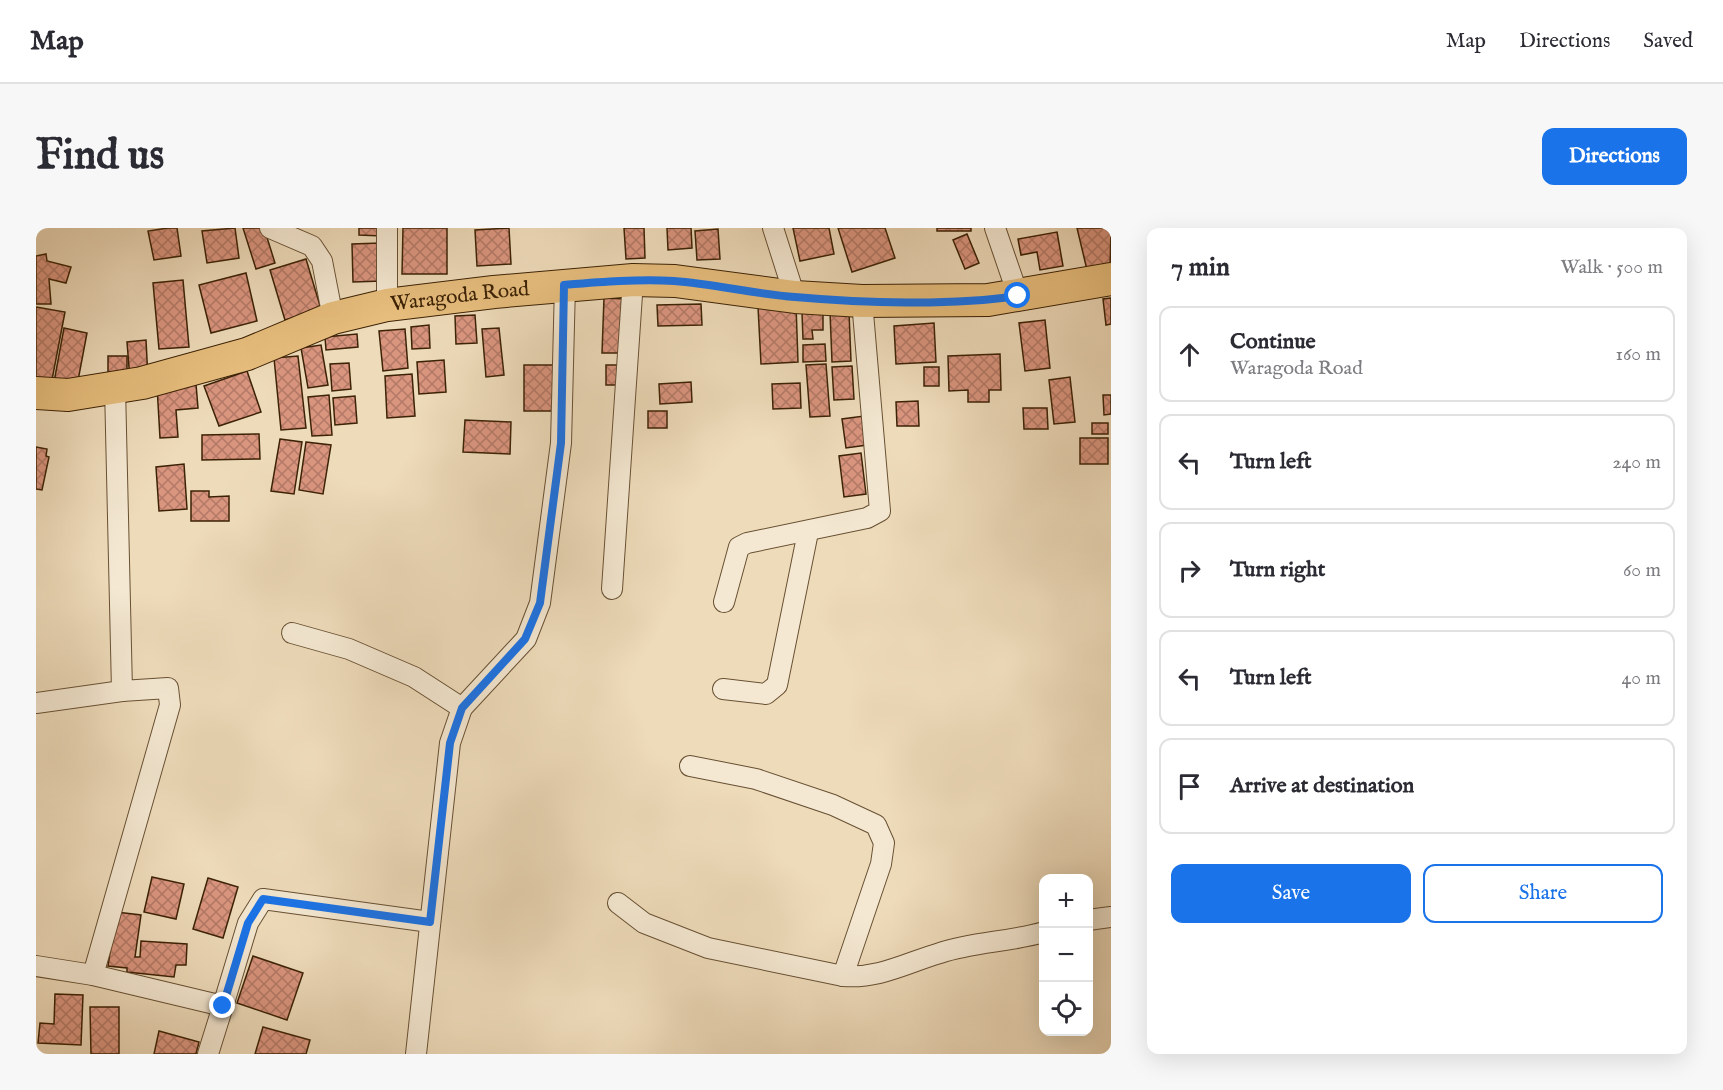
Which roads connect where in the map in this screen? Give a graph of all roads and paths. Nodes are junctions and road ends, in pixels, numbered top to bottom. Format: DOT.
graph roads {
  1 [pos="270,228"];
  2 [pos="387,228"];
  3 [pos="773,228"];
  4 [pos="995,228"];
  5 [pos="1111,279"];
  6 [pos="633,280"];
  7 [pos="564,285"];
  8 [pos="1018,296"];
  9 [pos="795,297"];
  10 [pos="862,301"];
  11 [pos="387,305"];
  12 [pos="333,318"];
  13 [pos="115,387"];
  14 [pos="36,393"];
  15 [pos="808,532"];
  16 [pos="612,589"];
  17 [pos="723,602"];
  18 [pos="292,633"];
  19 [pos="723,689"];
  20 [pos="122,691"];
  21 [pos="36,704"];
  22 [pos="462,708"];
  23 [pos="690,766"];
  24 [pos="618,903"];
  25 [pos="1111,917"];
  26 [pos="1093,919"];
  27 [pos="430,922"];
  28 [pos="1039,933"];
  29 [pos="36,966"];
  30 [pos="93,975"];
  31 [pos="843,976"];
  32 [pos="223,1006"];
  33 [pos="208,1054"];
  34 [pos="416,1054"];
  1 -- 12 [label="street"];
  2 -- 11 [label="street"];
  3 -- 9 [label="street"];
  4 -- 8 [label="street"];
  5 -- 8 [label="main road, Waragoda Road"];
  6 -- 7 [label="main road, Waragoda Road"];
  6 -- 9 [label="main road, Waragoda Road"];
  6 -- 16 [label="street"];
  7 -- 11 [label="main road, Waragoda Road"];
  7 -- 22 [label="street"];
  8 -- 10 [label="main road, Waragoda Road"];
  9 -- 10 [label="main road, Waragoda Road"];
  10 -- 15 [label="street"];
  11 -- 12 [label="main road, Waragoda Road"];
  12 -- 13 [label="main road, Waragoda Road"];
  13 -- 14 [label="main road, Waragoda Road"];
  13 -- 20 [label="street"];
  15 -- 17 [label="street"];
  15 -- 19 [label="street"];
  18 -- 22 [label="street"];
  20 -- 21 [label="street"];
  20 -- 30 [label="street"];
  22 -- 27 [label="street"];
  23 -- 31 [label="street"];
  24 -- 31 [label="street"];
  25 -- 26 [label="street"];
  27 -- 32 [label="street"];
  27 -- 34 [label="street"];
  28 -- 31 [label="street"];
  29 -- 30 [label="street"];
  30 -- 32 [label="street"];
  32 -- 33 [label="street"];
}
